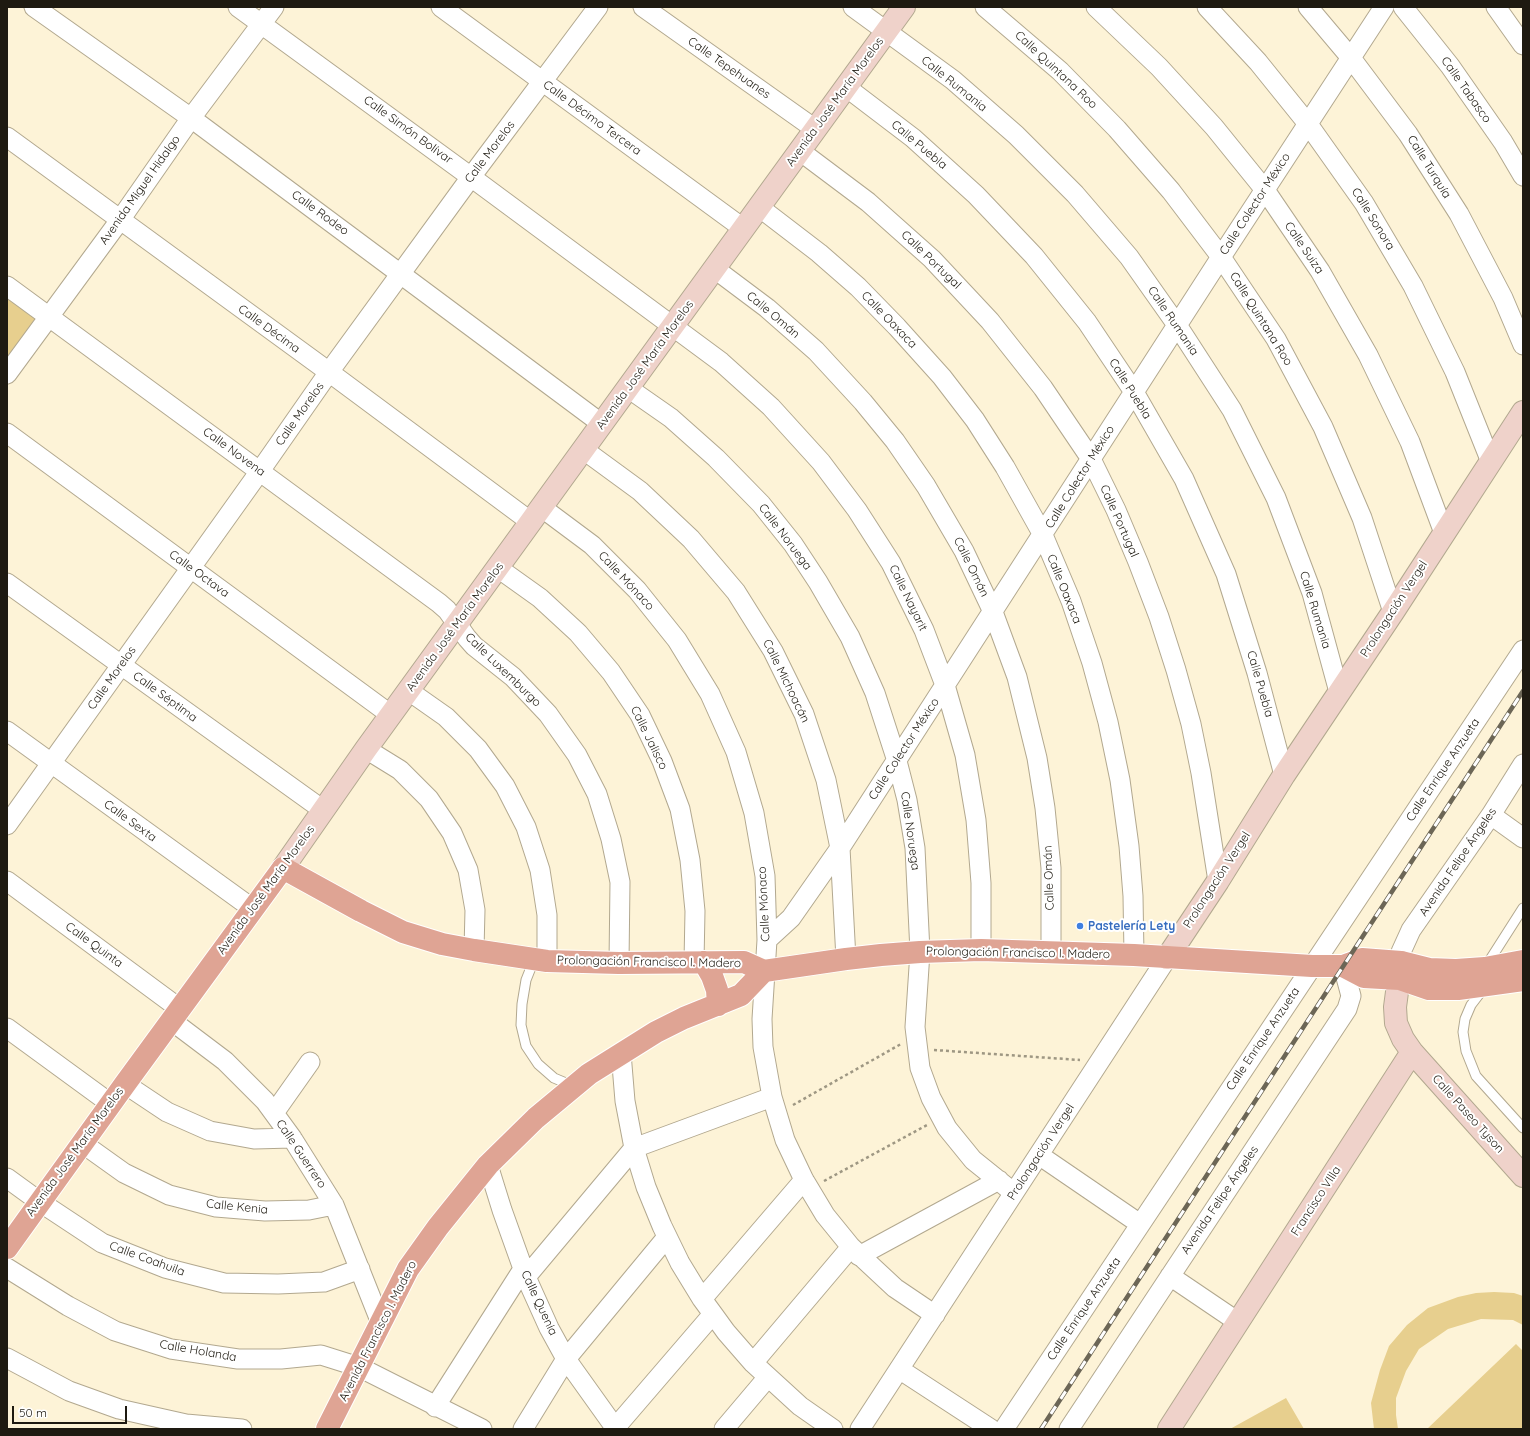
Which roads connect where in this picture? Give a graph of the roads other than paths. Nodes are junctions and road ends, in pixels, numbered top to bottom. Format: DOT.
graph roads {
  1 [pos="34,7"];
  2 [pos="238,7"];
  3 [pos="274,7"];
  4 [pos="441,7"];
  5 [pos="598,7"];
  6 [pos="643,7"];
  7 [pos="853,7"];
  8 [pos="904,7"];
  9 [pos="985,7"];
  10 [pos="1096,7"];
  11 [pos="1207,7"];
  12 [pos="1308,7"];
  13 [pos="1384,7"];
  14 [pos="1403,7"];
  15 [pos="1496,7"];
  16 [pos="262,24"];
  17 [pos="886,31"];
  18 [pos="1523,45"];
  19 [pos="1352,58"];
  20 [pos="543,81"];
  21 [pos="846,87"];
  22 [pos="191,118"];
  23 [pos="1308,124"];
  24 [pos="815,130"];
  25 [pos="7,137"];
  26 [pos="800,151"];
  27 [pos="1523,176"];
  28 [pos="471,177"];
  29 [pos="1265,190"];
  30 [pos="759,207"];
  31 [pos="120,220"];
  32 [pos="744,229"];
  33 [pos="1221,257"];
  34 [pos="715,269"];
  35 [pos="402,274"];
  36 [pos="7,286"];
  37 [pos="49,316"];
  38 [pos="1177,325"];
  39 [pos="673,326"];
  40 [pos="1523,345"];
  41 [pos="329,372"];
  42 [pos="7,374"];
  43 [pos="628,388"];
  44 [pos="1134,392"];
  45 [pos="1523,412"];
  46 [pos="602,424"];
  47 [pos="7,433"];
  48 [pos="584,450"];
  49 [pos="1091,459"];
  50 [pos="1491,462"];
  51 [pos="260,471"];
  52 [pos="536,514"];
  53 [pos="1444,533"];
  54 [pos="1043,535"];
  55 [pos="190,568"];
  56 [pos="498,568"];
  57 [pos="7,583"];
  58 [pos="993,612"];
  59 [pos="1393,612"];
  60 [pos="457,624"];
  61 [pos="1523,650"];
  62 [pos="121,665"];
  63 [pos="945,686"];
  64 [pos="409,691"];
  65 [pos="1340,692"];
  66 [pos="391,715"];
  67 [pos="7,732"];
  68 [pos="366,748"];
  69 [pos="897,761"];
  70 [pos="51,764"];
  71 [pos="1523,764"];
  72 [pos="1284,775"];
  73 [pos="323,810"];
  74 [pos="1491,815"];
  75 [pos="7,825"];
  76 [pos="1523,838"];
  77 [pos="840,848"];
  78 [pos="283,868"];
  79 [pos="1218,880"];
  80 [pos="7,882"];
  81 [pos="1523,908"];
  82 [pos="253,909"];
  83 [pos="767,940"];
  84 [pos="474,950"];
  85 [pos="981,950"];
  86 [pos="920,952"];
  87 [pos="1051,952"];
  88 [pos="1134,955"];
  89 [pos="1167,958"];
  90 [pos="846,959"];
  91 [pos="541,960"];
  92 [pos="1523,961"];
  93 [pos="699,962"];
  94 [pos="619,963"];
  95 [pos="1312,966"];
  96 [pos="1343,966"];
  97 [pos="1400,970"];
  98 [pos="764,971"];
  99 [pos="1484,980"];
  100 [pos="1523,980"];
  101 [pos="718,1004"];
  102 [pos="176,1015"];
  103 [pos="7,1028"];
  104 [pos="1412,1052"];
  105 [pos="621,1053"];
  106 [pos="310,1062"];
  107 [pos="125,1084"];
  108 [pos="574,1086"];
  109 [pos="111,1104"];
  110 [pos="774,1106"];
  111 [pos="274,1113"];
  112 [pos="1523,1128"];
  113 [pos="292,1138"];
  114 [pos="82,1143"];
  115 [pos="634,1148"];
  116 [pos="1038,1155"];
  117 [pos="488,1165"];
  118 [pos="1523,1176"];
  119 [pos="7,1178"];
  120 [pos="999,1180"];
  121 [pos="806,1185"];
  122 [pos="1014,1193"];
  123 [pos="40,1202"];
  124 [pos="334,1205"];
  125 [pos="1140,1224"];
  126 [pos="667,1237"];
  127 [pos="7,1248"];
  128 [pos="855,1252"];
  129 [pos="7,1268"];
  130 [pos="360,1269"];
  131 [pos="524,1273"];
  132 [pos="1170,1276"];
  133 [pos="702,1299"];
  134 [pos="713,1314"];
  135 [pos="935,1315"];
  136 [pos="1238,1322"];
  137 [pos="381,1323"];
  138 [pos="7,1358"];
  139 [pos="566,1359"];
  140 [pos="753,1363"];
  141 [pos="359,1366"];
  142 [pos="899,1369"];
  143 [pos="768,1377"];
  144 [pos="435,1407"];
  145 [pos="242,1429"];
  146 [pos="327,1429"];
  147 [pos="482,1429"];
  148 [pos="523,1429"];
  149 [pos="615,1429"];
  150 [pos="724,1429"];
  151 [pos="833,1429"];
  152 [pos="860,1429"];
  153 [pos="991,1429"];
  154 [pos="1004,1429"];
  155 [pos="1068,1429"];
  156 [pos="1169,1429"];
  1 -- 22 [label="street, Calle Rodeo"];
  2 -- 16 [label="street, Calle Simón Bolívar"];
  3 -- 16 [label="street, Avenida Miguel Hidalgo"];
  4 -- 20 [label="street, Calle Décimo Tercera"];
  5 -- 20 [label="street, Calle Morelos"];
  6 -- 24 [label="street, Calle Tepehuanes"];
  7 -- 17 [label="street, Calle Rumania"];
  8 -- 17 [label="street, Avenida José María Morelos"];
  9 -- 33 [label="street, Calle Quintana Roo"];
  10 -- 29 [label="street, Calle Suiza"];
  11 -- 23 [label="street, Calle Sonora"];
  12 -- 19 [label="street, Calle Turquía"];
  13 -- 19 [label="street, Calle Colector México"];
  14 -- 27 [label="street, Calle Tabasco"];
  15 -- 18 [label="street"];
  16 -- 22 [label="street, Avenida Miguel Hidalgo"];
  16 -- 28 [label="street, Calle Simón Bolívar"];
  17 -- 21 [label="street, Avenida José María Morelos"];
  17 -- 38 [label="street, Calle Rumania"];
  19 -- 23 [label="street, Calle Colector México"];
  19 -- 40 [label="street, Calle Turquía"];
  20 -- 28 [label="street, Calle Morelos"];
  20 -- 32 [label="street, Calle Décimo Tercera"];
  21 -- 24 [label="street, Avenida José María Morelos"];
  21 -- 44 [label="street, Calle Puebla"];
  22 -- 31 [label="street, Avenida Miguel Hidalgo"];
  22 -- 35 [label="street, Calle Rodeo"];
  23 -- 29 [label="street, Calle Colector México"];
  23 -- 50 [label="street, Calle Sonora"];
  24 -- 26 [label="street, Avenida José María Morelos"];
  25 -- 31 [label="street, Calle Décima"];
  26 -- 30 [label="street, Avenida José María Morelos"];
  26 -- 49 [label="street, Calle Portugal"];
  28 -- 35 [label="street, Calle Morelos"];
  28 -- 39 [label="street, Calle Simón Bolívar"];
  29 -- 33 [label="street, Calle Colector México"];
  29 -- 53 [label="street, Calle Suiza"];
  30 -- 32 [label="street, Avenida José María Morelos"];
  30 -- 54 [label="street, Calle Oaxaca"];
  31 -- 37 [label="street, Avenida Miguel Hidalgo"];
  31 -- 41 [label="street, Calle Décima"];
  32 -- 34 [label="street, Avenida José María Morelos"];
  33 -- 38 [label="street, Calle Colector México"];
  33 -- 59 [label="street, Calle Quintana Roo"];
  34 -- 39 [label="street, Avenida José María Morelos"];
  34 -- 58 [label="street, Calle Omán"];
  35 -- 41 [label="street, Calle Morelos"];
  35 -- 46 [label="street, Calle Rodeo"];
  36 -- 37 [label="street, Calle Novena"];
  37 -- 42 [label="street, Avenida Miguel Hidalgo"];
  37 -- 51 [label="street, Calle Novena"];
  38 -- 44 [label="street, Calle Colector México"];
  38 -- 65 [label="street, Calle Rumania"];
  39 -- 43 [label="street, Avenida José María Morelos"];
  39 -- 63 [label="street, Calle Nayarit"];
  41 -- 51 [label="street, Calle Morelos"];
  41 -- 52 [label="street, Calle Décima"];
  43 -- 46 [label="street, Avenida José María Morelos"];
  43 -- 69 [label="street, Calle Noruega"];
  44 -- 49 [label="street, Calle Colector México"];
  44 -- 72 [label="street, Calle Puebla"];
  45 -- 50 [label="street, Prolongación Vergel"];
  46 -- 48 [label="street, Avenida José María Morelos"];
  47 -- 55 [label="street, Calle Octava"];
  48 -- 52 [label="street, Avenida José María Morelos"];
  48 -- 77 [label="street, Calle Michoacán"];
  49 -- 54 [label="street, Calle Colector México"];
  49 -- 79 [label="street, Calle Portugal"];
  50 -- 53 [label="street, Prolongación Vergel"];
  51 -- 55 [label="street, Calle Morelos"];
  51 -- 60 [label="street, Calle Novena"];
  52 -- 56 [label="street, Avenida José María Morelos"];
  52 -- 83 [label="street, Calle Mónaco"];
  53 -- 59 [label="street, Prolongación Vergel"];
  54 -- 58 [label="street, Calle Colector México"];
  54 -- 88 [label="street, Calle Oaxaca"];
  55 -- 62 [label="street, Calle Morelos"];
  55 -- 66 [label="street, Calle Octava"];
  56 -- 60 [label="street, Avenida José María Morelos"];
  56 -- 93 [label="street, Calle Jalisco"];
  57 -- 62 [label="street, Calle Séptima"];
  58 -- 63 [label="street, Calle Colector México"];
  58 -- 87 [label="street, Calle Omán"];
  59 -- 65 [label="street, Prolongación Vergel"];
  60 -- 64 [label="street, Avenida José María Morelos"];
  60 -- 94 [label="street, Calle Luxemburgo"];
  61 -- 95 [label="street, Calle Enrique Anzueta"];
  62 -- 70 [label="street, Calle Morelos"];
  62 -- 73 [label="street, Calle Séptima"];
  63 -- 69 [label="street, Calle Colector México"];
  63 -- 85 [label="street, Calle Nayarit"];
  64 -- 66 [label="street, Avenida José María Morelos"];
  64 -- 91 [label="street"];
  65 -- 72 [label="street, Prolongación Vergel"];
  66 -- 68 [label="street, Avenida José María Morelos"];
  67 -- 70 [label="street, Calle Sexta"];
  68 -- 73 [label="street, Avenida José María Morelos"];
  68 -- 84 [label="street"];
  69 -- 77 [label="street, Calle Colector México"];
  69 -- 86 [label="street, Calle Noruega"];
  70 -- 75 [label="street, Calle Morelos"];
  70 -- 82 [label="street, Calle Sexta"];
  71 -- 74 [label="street, Avenida Felipe Ángeles"];
  72 -- 79 [label="street, Prolongación Vergel"];
  73 -- 78 [label="street, Avenida José María Morelos"];
  74 -- 76 [label="street"];
  74 -- 97 [label="street, Avenida Felipe Ángeles"];
  77 -- 83 [label="street, Calle Colector México"];
  77 -- 90 [label="street, Calle Michoacán"];
  78 -- 82 [label="main road, Avenida José María Morelos"];
  78 -- 84 [label="main road, Prolongación Francisco I. Madero"];
  79 -- 89 [label="street, Prolongación Vergel"];
  80 -- 102 [label="street, Calle Quinta"];
  81 -- 99 [label="lane"];
  82 -- 102 [label="main road, Avenida José María Morelos"];
  83 -- 98 [label="street, Calle Mónaco"];
  84 -- 91 [label="main road, Prolongación Francisco I. Madero"];
  85 -- 86 [label="main road, Prolongación Francisco I. Madero"];
  85 -- 87 [label="main road, Prolongación Francisco I. Madero"];
  86 -- 90 [label="main road, Prolongación Francisco I. Madero"];
  86 -- 120 [label="street, Calle Noruega"];
  87 -- 88 [label="main road, Prolongación Francisco I. Madero"];
  88 -- 89 [label="main road, Prolongación Francisco I. Madero"];
  89 -- 95 [label="main road, Prolongación Francisco I. Madero"];
  89 -- 116 [label="street, Prolongación Vergel"];
  90 -- 98 [label="main road, Prolongación Francisco I. Madero"];
  91 -- 94 [label="main road, Prolongación Francisco I. Madero"];
  91 -- 108 [label="lane"];
  92 -- 99 [label="main road, Prolongación Francisco I. Madero"];
  93 -- 94 [label="main road, Prolongación Francisco I. Madero"];
  93 -- 98 [label="main road, Prolongación Francisco I. Madero"];
  93 -- 101 [label="main road"];
  95 -- 96 [label="main road, Prolongación Francisco I. Madero"];
  95 -- 125 [label="street, Calle Enrique Anzueta"];
  96 -- 97 [label="main road, Prolongación Francisco I. Madero"];
  96 -- 132 [label="street, Avenida Felipe Ángeles"];
  97 -- 99 [label="main road, Prolongación Francisco I. Madero"];
  97 -- 104 [label="street"];
  98 -- 101 [label="main road, Avenida Francisco I. Madero"];
  98 -- 110 [label="street, Calle Mónaco"];
  99 -- 100 [label="main road, Prolongación Francisco I. Madero"];
  99 -- 112 [label="lane"];
  101 -- 105 [label="main road, Avenida Francisco I. Madero"];
  102 -- 107 [label="main road, Avenida José María Morelos"];
  102 -- 111 [label="street, Calle Guerrero"];
  103 -- 109 [label="street"];
  104 -- 118 [label="street, Calle Paseo Tyson"];
  104 -- 136 [label="street, Francisco VIlla"];
  105 -- 108 [label="main road, Avenida Francisco I. Madero"];
  105 -- 115 [label="street"];
  106 -- 111 [label="street"];
  107 -- 109 [label="main road, Avenida José María Morelos"];
  107 -- 113 [label="street"];
  108 -- 117 [label="main road, Avenida Francisco I. Madero"];
  109 -- 114 [label="main road, Avenida José María Morelos"];
  110 -- 115 [label="street"];
  110 -- 121 [label="street, Calle Mónaco"];
  111 -- 113 [label="street, Calle Guerrero"];
  113 -- 124 [label="street, Calle Guerrero"];
  114 -- 123 [label="main road, Avenida José María Morelos"];
  114 -- 124 [label="street, Calle Kenia"];
  115 -- 126 [label="street"];
  115 -- 131 [label="street"];
  116 -- 122 [label="street, Prolongación Vergel"];
  116 -- 125 [label="street"];
  117 -- 131 [label="street, Calle Quenia"];
  117 -- 137 [label="main road, Avenida Francisco I. Madero"];
  119 -- 123 [label="street, Calle Coahuila"];
  120 -- 122 [label="street, Calle Noruega"];
  120 -- 128 [label="street"];
  121 -- 128 [label="street, Calle Mónaco"];
  121 -- 133 [label="street"];
  122 -- 135 [label="street, Prolongación Vergel"];
  123 -- 127 [label="main road, Avenida José María Morelos"];
  123 -- 130 [label="street, Calle Coahuila"];
  124 -- 130 [label="street, Calle Guerrero"];
  125 -- 154 [label="street, Calle Enrique Anzueta"];
  126 -- 133 [label="street"];
  126 -- 139 [label="street"];
  128 -- 135 [label="street, Calle Mónaco"];
  128 -- 140 [label="street"];
  129 -- 141 [label="street, Calle Holanda"];
  130 -- 137 [label="street, Calle Guerrero"];
  131 -- 139 [label="street, Calle Quenia"];
  131 -- 144 [label="street"];
  132 -- 136 [label="street"];
  132 -- 155 [label="street, Avenida Felipe Ángeles"];
  133 -- 134 [label="street"];
  134 -- 140 [label="street"];
  134 -- 149 [label="street"];
  135 -- 142 [label="street, Prolongación Vergel"];
  136 -- 156 [label="street, Francisco VIlla"];
  137 -- 141 [label="main road, Avenida Francisco I. Madero"];
  138 -- 145 [label="street"];
  139 -- 148 [label="street"];
  139 -- 149 [label="street, Calle Quenia"];
  140 -- 143 [label="street"];
  141 -- 144 [label="street, Calle Holanda"];
  141 -- 146 [label="main road, Avenida Francisco I. Madero"];
  142 -- 152 [label="street, Prolongación Vergel"];
  142 -- 153 [label="street"];
  143 -- 150 [label="street"];
  143 -- 151 [label="street"];
  144 -- 147 [label="street, Calle Holanda"];
}
